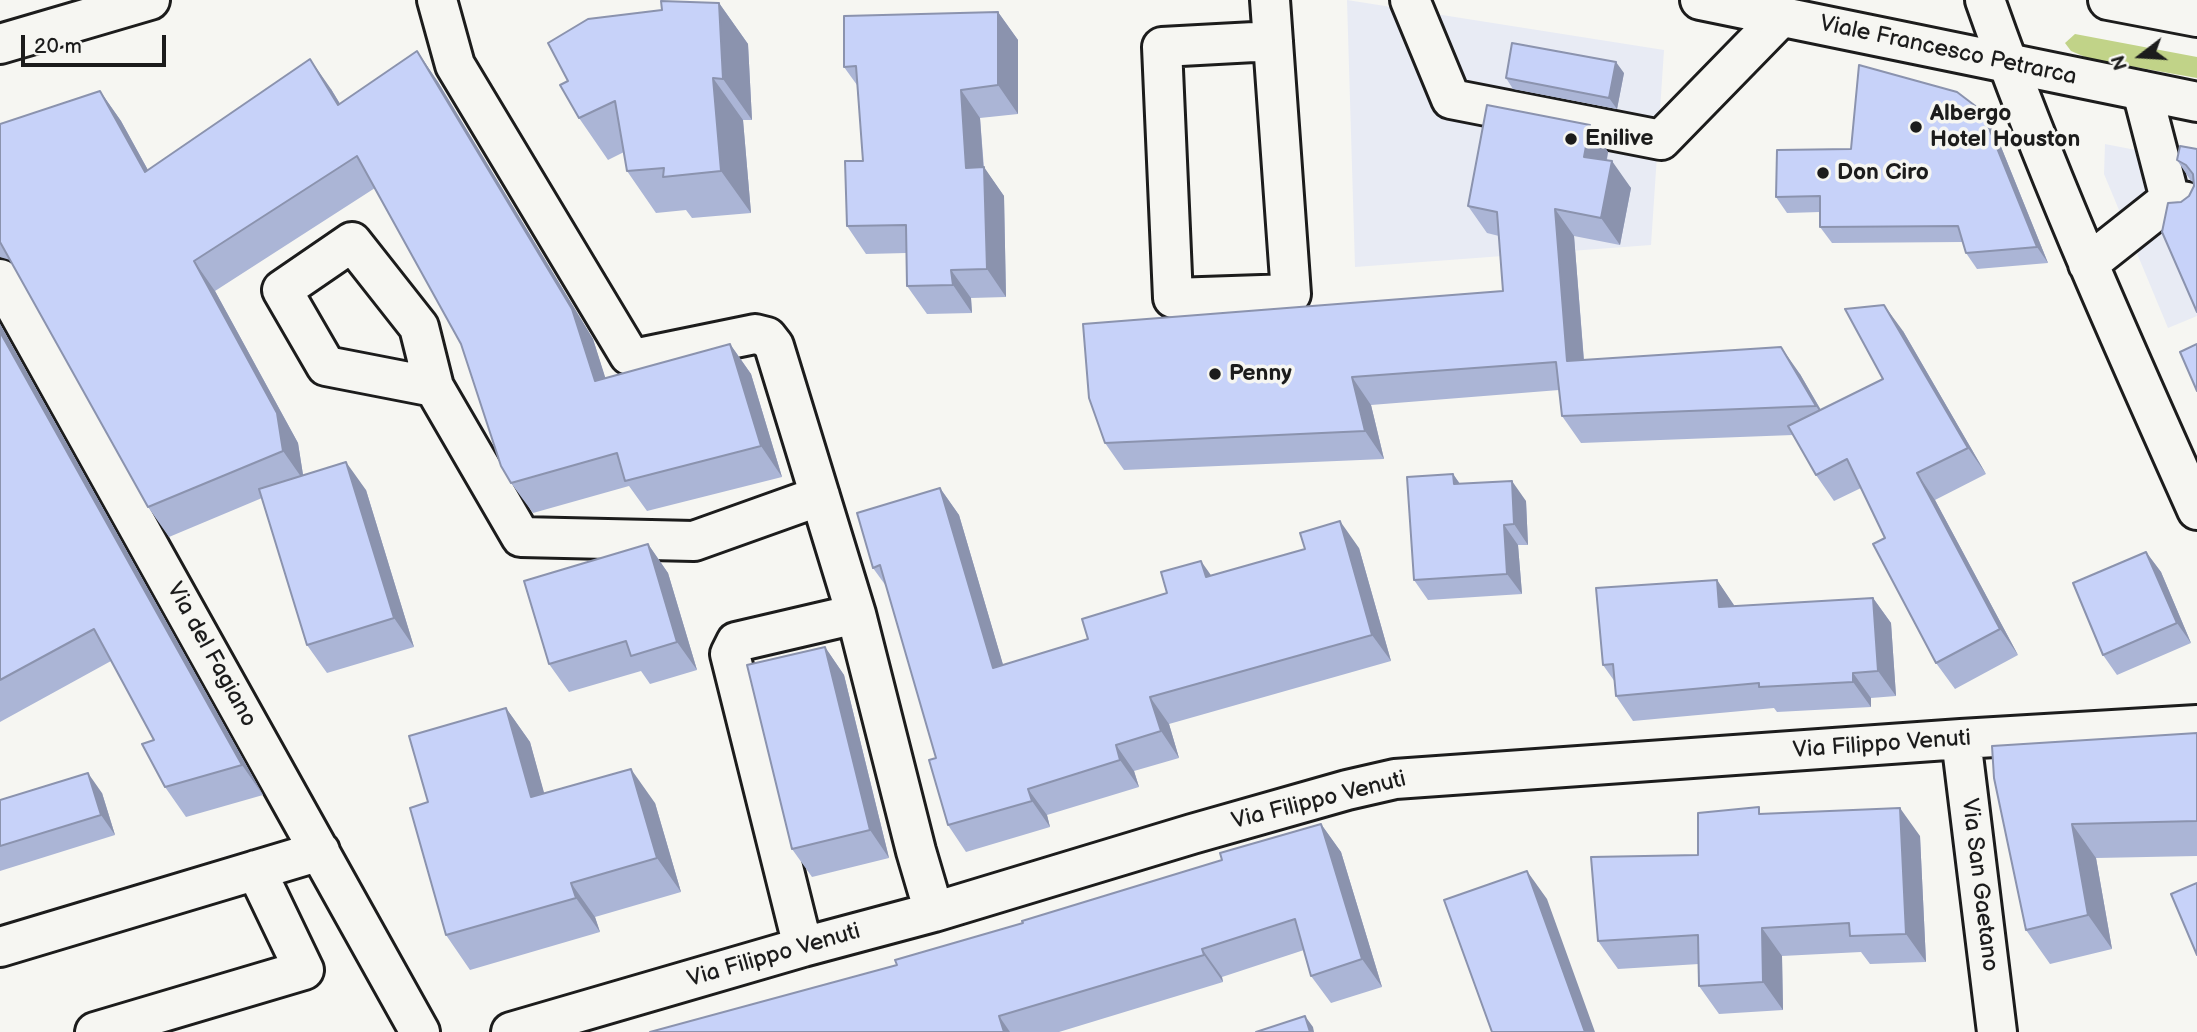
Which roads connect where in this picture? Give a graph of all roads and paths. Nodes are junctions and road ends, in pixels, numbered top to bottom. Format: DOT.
graph roads {
  1 [pos="149,0"];
  2 [pos="437,0"];
  3 [pos="1270,0"];
  4 [pos="1410,0"];
  5 [pos="1700,0"];
  6 [pos="1985,0"];
  7 [pos="2108,0"];
  8 [pos="1781,17"];
  9 [pos="2197,17"];
  10 [pos="1273,41"];
  11 [pos="0,44"];
  12 [pos="2007,63"];
  13 [pos="2142,91"];
  14 [pos="2197,103"];
  15 [pos="2088,264"];
  16 [pos="0,279"];
  17 [pos="434,387"];
  18 [pos="820,496"];
  19 [pos="2197,510"];
  20 [pos="856,614"];
  21 [pos="2197,725"];
  22 [pos="1961,739"];
  23 [pos="320,850"];
  24 [pos="256,870"];
  25 [pos="934,912"];
  26 [pos="0,947"];
  27 [pos="803,947"];
  28 [pos="95,1032"];
  29 [pos="420,1032"];
  30 [pos="512,1032"];
  31 [pos="1997,1032"];
  1 -- 11 [label="street"];
  2 -- 18 [label="street"];
  3 -- 10 [label="street"];
  4 -- 8 [label="street"];
  5 -- 8 [label="street, Viale Francesco Petrarca"];
  6 -- 12 [label="street"];
  7 -- 9 [label="street"];
  8 -- 12 [label="street, Viale Francesco Petrarca"];
  10 -- 10 [label="street"];
  12 -- 13 [label="street, Viale Francesco Petrarca"];
  12 -- 15 [label="street"];
  13 -- 14 [label="street, Viale Francesco Petrarca"];
  13 -- 15 [label="street"];
  15 -- 19 [label="street"];
  16 -- 23 [label="street, Via del Fagiano"];
  17 -- 18 [label="street"];
  18 -- 20 [label="street"];
  20 -- 25 [label="street"];
  20 -- 27 [label="street"];
  21 -- 22 [label="street, Via Filippo Venuti"];
  22 -- 25 [label="street, Via Filippo Venuti"];
  22 -- 31 [label="street, Via San Gaetano"];
  23 -- 24 [label="street"];
  23 -- 29 [label="street, Via del Fagiano"];
  24 -- 26 [label="street"];
  24 -- 28 [label="street"];
  25 -- 27 [label="street, Via Filippo Venuti"];
  27 -- 30 [label="street, Via Filippo Venuti"];
}
